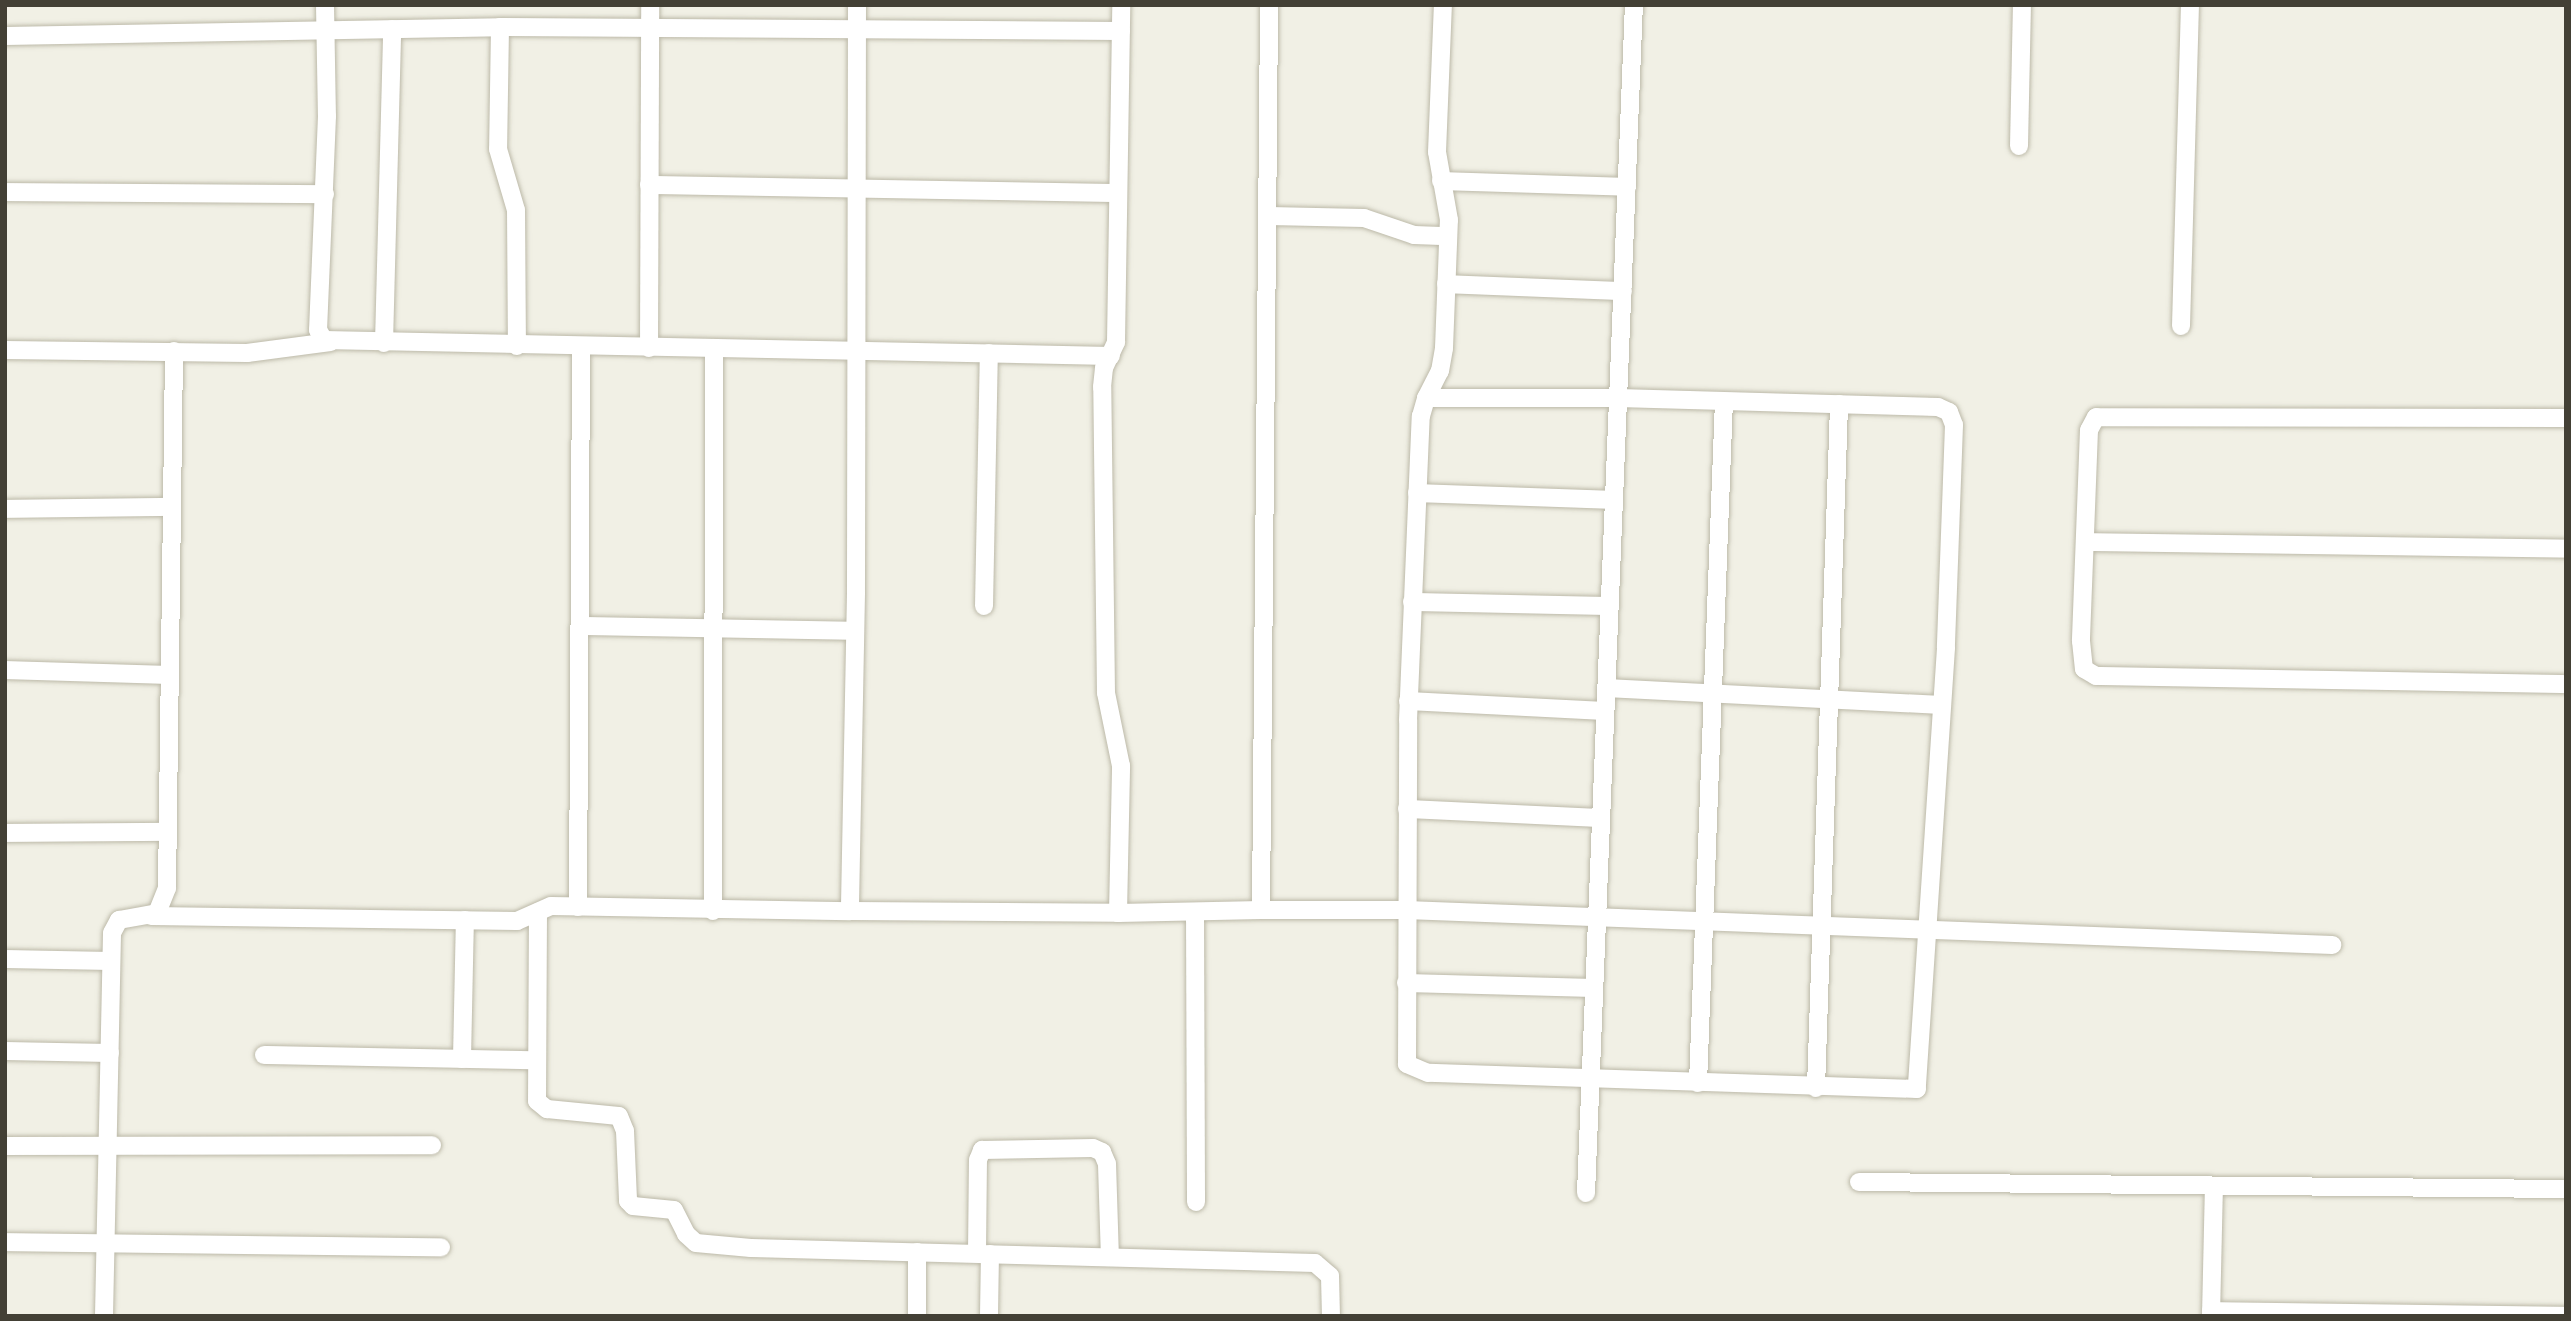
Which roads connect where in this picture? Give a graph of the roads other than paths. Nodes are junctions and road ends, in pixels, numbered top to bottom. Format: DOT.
graph roads {
  1 [pos="325,5"];
  2 [pos="650,5"];
  3 [pos="857,5"];
  4 [pos="1121,5"];
  5 [pos="1269,5"];
  6 [pos="1443,5"];
  7 [pos="1634,5"];
  8 [pos="2022,5"];
  9 [pos="2190,5"];
  10 [pos="500,27"];
  11 [pos="393,29"];
  12 [pos="857,29"];
  13 [pos="325,30"];
  14 [pos="650,30"];
  15 [pos="1121,31"];
  16 [pos="5,36"];
  17 [pos="2019,146"];
  18 [pos="1441,181"];
  19 [pos="649,185"];
  20 [pos="857,187"];
  21 [pos="1627,187"];
  22 [pos="5,192"];
  23 [pos="1118,193"];
  24 [pos="325,194"];
  25 [pos="1269,216"];
  26 [pos="1448,236"];
  27 [pos="1446,284"];
  28 [pos="1623,292"];
  29 [pos="2181,326"];
  30 [pos="330,342"];
  31 [pos="384,343"];
  32 [pos="517,346"];
  33 [pos="581,347"];
  34 [pos="649,348"];
  35 [pos="714,349"];
  36 [pos="5,350"];
  37 [pos="855,350"];
  38 [pos="174,351"];
  39 [pos="989,353"];
  40 [pos="1111,356"];
  41 [pos="1426,398"];
  42 [pos="1618,398"];
  43 [pos="1724,401"];
  44 [pos="1839,404"];
  45 [pos="2566,418"];
  46 [pos="1417,493"];
  47 [pos="1614,500"];
  48 [pos="170,507"];
  49 [pos="5,509"];
  50 [pos="2085,542"];
  51 [pos="2566,549"];
  52 [pos="1412,603"];
  53 [pos="985,606"];
  54 [pos="1610,606"];
  55 [pos="580,626"];
  56 [pos="713,630"];
  57 [pos="855,631"];
  58 [pos="5,670"];
  59 [pos="169,675"];
  60 [pos="2566,684"];
  61 [pos="1606,688"];
  62 [pos="1714,693"];
  63 [pos="1829,699"];
  64 [pos="1409,701"];
  65 [pos="1942,705"];
  66 [pos="1605,711"];
  67 [pos="1407,809"];
  68 [pos="1601,818"];
  69 [pos="168,832"];
  70 [pos="5,833"];
  71 [pos="578,907"];
  72 [pos="1261,910"];
  73 [pos="1406,910"];
  74 [pos="713,911"];
  75 [pos="850,911"];
  76 [pos="538,912"];
  77 [pos="1195,912"];
  78 [pos="1118,913"];
  79 [pos="151,916"];
  80 [pos="1597,919"];
  81 [pos="465,920"];
  82 [pos="1705,923"];
  83 [pos="1820,927"];
  84 [pos="1928,931"];
  85 [pos="2332,946"];
  86 [pos="5,959"];
  87 [pos="111,961"];
  88 [pos="1406,984"];
  89 [pos="1594,988"];
  90 [pos="5,1051"];
  91 [pos="110,1053"];
  92 [pos="264,1055"];
  93 [pos="462,1059"];
  94 [pos="536,1060"];
  95 [pos="1590,1079"];
  96 [pos="1698,1083"];
  97 [pos="1815,1088"];
  98 [pos="432,1145"];
  99 [pos="5,1146"];
  100 [pos="108,1148"];
  101 [pos="1859,1182"];
  102 [pos="2214,1186"];
  103 [pos="2566,1189"];
  104 [pos="1586,1193"];
  105 [pos="1196,1202"];
  106 [pos="5,1242"];
  107 [pos="106,1244"];
  108 [pos="441,1247"];
  109 [pos="917,1252"];
  110 [pos="984,1254"];
  111 [pos="1110,1257"];
  112 [pos="2211,1313"];
  113 [pos="104,1316"];
  114 [pos="917,1316"];
  115 [pos="989,1316"];
  116 [pos="1331,1316"];
  117 [pos="2566,1316"];
  1 -- 13 [label="street"];
  2 -- 14 [label="street"];
  3 -- 12 [label="street"];
  4 -- 15 [label="street"];
  5 -- 25 [label="street"];
  6 -- 18 [label="street"];
  7 -- 21 [label="street"];
  8 -- 17 [label="street"];
  9 -- 29 [label="street"];
  10 -- 11 [label="street"];
  10 -- 14 [label="street"];
  10 -- 32 [label="street"];
  11 -- 13 [label="street"];
  11 -- 31 [label="street"];
  12 -- 14 [label="street"];
  12 -- 15 [label="street"];
  12 -- 20 [label="street"];
  13 -- 16 [label="street"];
  13 -- 24 [label="street"];
  14 -- 19 [label="street"];
  15 -- 23 [label="street"];
  18 -- 21 [label="street"];
  18 -- 26 [label="street"];
  19 -- 20 [label="street"];
  19 -- 34 [label="street"];
  20 -- 23 [label="street"];
  20 -- 37 [label="street"];
  21 -- 28 [label="street"];
  22 -- 24 [label="street"];
  23 -- 40 [label="street"];
  24 -- 30 [label="street"];
  25 -- 26 [label="street"];
  25 -- 72 [label="street"];
  26 -- 27 [label="street"];
  27 -- 28 [label="street"];
  27 -- 41 [label="street"];
  28 -- 42 [label="street"];
  30 -- 31 [label="street"];
  30 -- 38 [label="street"];
  31 -- 32 [label="street"];
  32 -- 33 [label="street"];
  33 -- 34 [label="street"];
  33 -- 55 [label="street"];
  34 -- 35 [label="street"];
  35 -- 37 [label="street"];
  35 -- 56 [label="street"];
  36 -- 38 [label="street"];
  37 -- 39 [label="street"];
  37 -- 57 [label="street"];
  38 -- 48 [label="street"];
  39 -- 40 [label="street"];
  39 -- 53 [label="street"];
  40 -- 78 [label="street"];
  41 -- 42 [label="street"];
  41 -- 46 [label="street"];
  42 -- 43 [label="street"];
  42 -- 47 [label="street"];
  43 -- 44 [label="street"];
  43 -- 62 [label="street"];
  44 -- 63 [label="street"];
  44 -- 65 [label="street"];
  45 -- 50 [label="street"];
  46 -- 47 [label="street"];
  46 -- 52 [label="street"];
  47 -- 54 [label="street"];
  48 -- 49 [label="street"];
  48 -- 59 [label="street"];
  50 -- 51 [label="street"];
  50 -- 60 [label="street"];
  52 -- 54 [label="street"];
  52 -- 64 [label="street"];
  54 -- 61 [label="street"];
  55 -- 56 [label="street"];
  55 -- 71 [label="street"];
  56 -- 57 [label="street"];
  56 -- 74 [label="street"];
  57 -- 75 [label="street"];
  58 -- 59 [label="street"];
  59 -- 69 [label="street"];
  61 -- 62 [label="street"];
  61 -- 66 [label="street"];
  62 -- 63 [label="street"];
  62 -- 82 [label="street"];
  63 -- 65 [label="street"];
  63 -- 83 [label="street"];
  64 -- 66 [label="street"];
  64 -- 67 [label="street"];
  65 -- 84 [label="street"];
  66 -- 68 [label="street"];
  67 -- 68 [label="street"];
  67 -- 73 [label="street"];
  68 -- 80 [label="street"];
  69 -- 70 [label="street"];
  69 -- 79 [label="street"];
  71 -- 74 [label="street"];
  71 -- 76 [label="street"];
  72 -- 73 [label="street"];
  72 -- 77 [label="street"];
  73 -- 80 [label="street"];
  73 -- 88 [label="street"];
  74 -- 75 [label="street"];
  75 -- 78 [label="street"];
  76 -- 81 [label="street"];
  76 -- 94 [label="street"];
  77 -- 78 [label="street"];
  77 -- 105 [label="street"];
  79 -- 81 [label="street"];
  79 -- 87 [label="street"];
  80 -- 82 [label="street"];
  80 -- 89 [label="street"];
  81 -- 93 [label="street"];
  82 -- 83 [label="street"];
  82 -- 96 [label="street"];
  83 -- 84 [label="street"];
  83 -- 97 [label="street"];
  84 -- 85 [label="street"];
  84 -- 97 [label="street"];
  86 -- 87 [label="street"];
  87 -- 91 [label="street"];
  88 -- 89 [label="street"];
  88 -- 95 [label="street"];
  89 -- 95 [label="street"];
  90 -- 91 [label="street"];
  91 -- 100 [label="street"];
  92 -- 93 [label="street"];
  93 -- 94 [label="street"];
  94 -- 109 [label="street"];
  95 -- 96 [label="street"];
  95 -- 104 [label="street"];
  96 -- 97 [label="street"];
  98 -- 100 [label="street"];
  99 -- 100 [label="street"];
  100 -- 107 [label="street"];
  101 -- 102 [label="street"];
  102 -- 103 [label="street"];
  102 -- 112 [label="street"];
  106 -- 107 [label="street"];
  107 -- 108 [label="street"];
  107 -- 113 [label="street"];
  109 -- 110 [label="street"];
  109 -- 114 [label="street"];
  110 -- 111 [label="street"];
  110 -- 111 [label="street"];
  110 -- 115 [label="street"];
  111 -- 116 [label="street"];
  112 -- 117 [label="street"];
}
